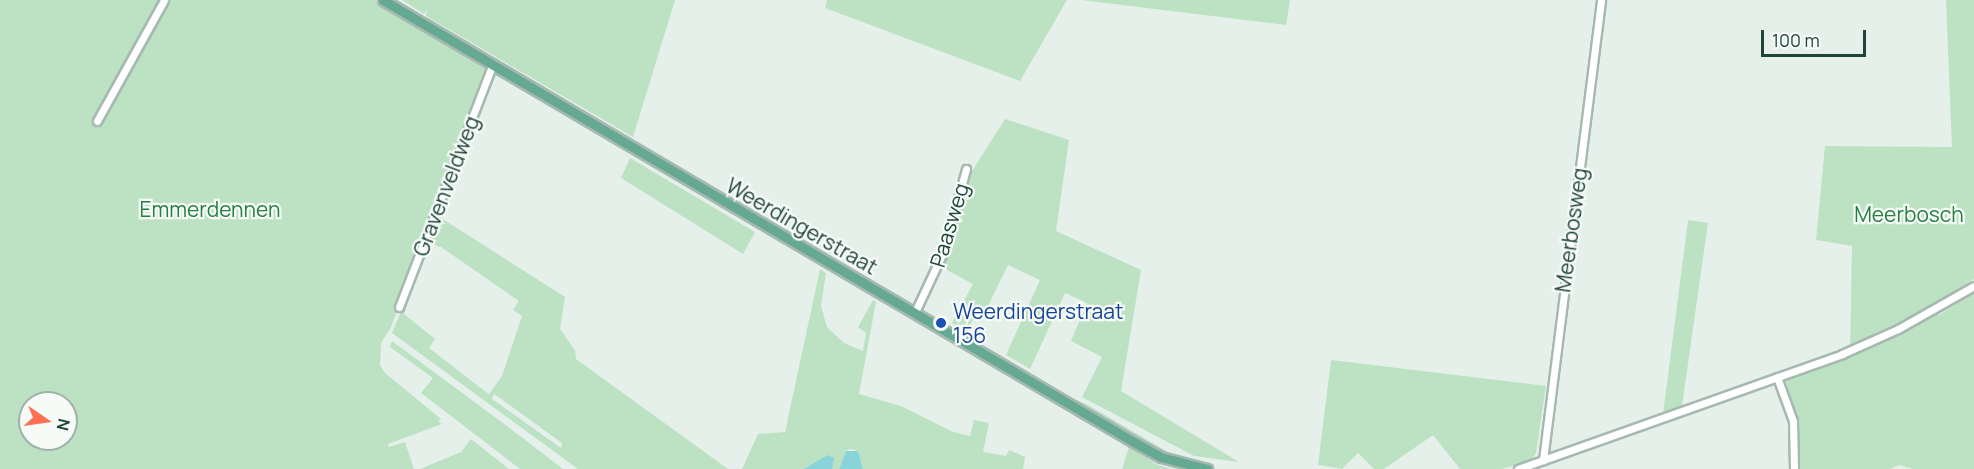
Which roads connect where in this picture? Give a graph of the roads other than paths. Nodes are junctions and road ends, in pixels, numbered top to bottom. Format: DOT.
graph roads {
  1 [pos="164,0"];
  2 [pos="383,0"];
  3 [pos="1601,0"];
  4 [pos="493,64"];
  5 [pos="97,121"];
  6 [pos="966,169"];
  7 [pos="1974,286"];
  8 [pos="399,307"];
  9 [pos="915,312"];
  10 [pos="1777,377"];
  11 [pos="1543,460"];
  12 [pos="1207,469"];
  13 [pos="1518,469"];
  14 [pos="1794,469"];
  1 -- 5 [label="street"];
  2 -- 4 [label="main road, Weerdingerstraat"];
  3 -- 11 [label="street, Meerbosweg"];
  4 -- 8 [label="street, Gravenveldweg"];
  4 -- 9 [label="main road, Weerdingerstraat"];
  6 -- 9 [label="street, Paasweg"];
  7 -- 10 [label="street"];
  9 -- 12 [label="main road, Weerdingerstraat"];
  10 -- 11 [label="street"];
  10 -- 14 [label="street"];
  11 -- 13 [label="street"];
}
